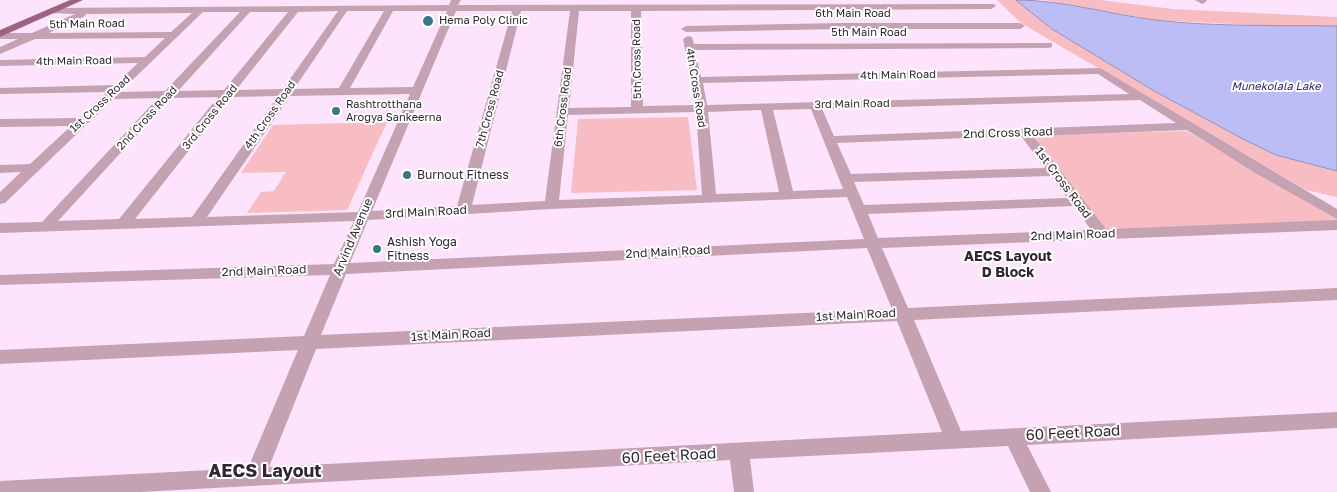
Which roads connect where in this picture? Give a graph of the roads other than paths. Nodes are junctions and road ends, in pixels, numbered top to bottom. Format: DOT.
graph roads {
  1 [pos="64,0"];
  2 [pos="78,0"];
  3 [pos="108,2"];
  4 [pos="454,4"];
  5 [pos="991,6"];
  6 [pos="390,8"];
  7 [pos="517,8"];
  8 [pos="575,8"];
  9 [pos="636,8"];
  10 [pos="682,8"];
  11 [pos="201,9"];
  12 [pos="248,9"];
  13 [pos="295,9"];
  14 [pos="344,9"];
  15 [pos="52,11"];
  16 [pos="88,11"];
  17 [pos="1020,26"];
  18 [pos="0,28"];
  19 [pos="686,29"];
  20 [pos="0,35"];
  21 [pos="174,35"];
  22 [pos="32,37"];
  23 [pos="1048,46"];
  24 [pos="690,47"];
  25 [pos="0,51"];
  26 [pos="147,60"];
  27 [pos="0,63"];
  28 [pos="696,80"];
  29 [pos="0,90"];
  30 [pos="416,90"];
  31 [pos="343,91"];
  32 [pos="113,92"];
  33 [pos="286,92"];
  34 [pos="228,93"];
  35 [pos="168,95"];
  36 [pos="1142,97"];
  37 [pos="815,105"];
  38 [pos="766,106"];
  39 [pos="702,108"];
  40 [pos="637,110"];
  41 [pos="562,112"];
  42 [pos="82,122"];
  43 [pos="0,123"];
  44 [pos="1187,126"];
  45 [pos="1024,132"];
  46 [pos="830,140"];
  47 [pos="34,168"];
  48 [pos="0,169"];
  49 [pos="1055,172"];
  50 [pos="846,178"];
  51 [pos="852,193"];
  52 [pos="787,195"];
  53 [pos="709,198"];
  54 [pos="0,200"];
  55 [pos="1078,202"];
  56 [pos="551,205"];
  57 [pos="859,210"];
  58 [pos="463,211"];
  59 [pos="1337,215"];
  60 [pos="362,216"];
  61 [pos="196,221"];
  62 [pos="123,224"];
  63 [pos="1337,225"];
  64 [pos="46,226"];
  65 [pos="0,228"];
  66 [pos="1102,234"];
  67 [pos="873,243"];
  68 [pos="340,268"];
  69 [pos="0,280"];
  70 [pos="1337,294"];
  71 [pos="902,313"];
  72 [pos="309,342"];
  73 [pos="0,356"];
  74 [pos="1337,420"];
  75 [pos="1013,436"];
  76 [pos="955,439"];
  77 [pos="738,452"];
  78 [pos="255,476"];
  79 [pos="0,490"];
  80 [pos="31,490"];
  81 [pos="744,492"];
  82 [pos="1041,492"];
  1 -- 18 [label="main road"];
  2 -- 15 [label="main road"];
  3 -- 16 [label="street"];
  4 -- 6 [label="street, 6th Main Road"];
  4 -- 7 [label="street, 6th Main Road"];
  4 -- 30 [label="street, Arvind Avenue"];
  5 -- 10 [label="street, 6th Main Road"];
  6 -- 14 [label="street, 6th Main Road"];
  6 -- 31 [label="street"];
  7 -- 8 [label="street, 6th Main Road"];
  7 -- 58 [label="street, 7th Cross Road"];
  8 -- 9 [label="street, 6th Main Road"];
  8 -- 41 [label="street, 6th Cross Road"];
  9 -- 10 [label="street, 6th Main Road"];
  9 -- 40 [label="street, 5th Cross Road"];
  10 -- 19 [label="street, 4th Cross Road"];
  11 -- 12 [label="street, 6th Main Road"];
  11 -- 16 [label="street, 6th Main Road"];
  11 -- 21 [label="street, 1st Cross Road"];
  12 -- 13 [label="street, 6th Main Road"];
  12 -- 35 [label="street, 2nd Cross Road"];
  13 -- 14 [label="street, 6th Main Road"];
  13 -- 34 [label="street, 3rd Cross Road"];
  14 -- 33 [label="street, 4th Cross Road"];
  15 -- 16 [label="street, 6th Main Road"];
  15 -- 20 [label="main road"];
  16 -- 22 [label="street"];
  17 -- 19 [label="street, 6th Main Road"];
  19 -- 24 [label="street, 4th Cross Road"];
  20 -- 22 [label="street, 5th Main Road"];
  21 -- 22 [label="street, 5th Main Road"];
  21 -- 26 [label="street, 1st Cross Road"];
  22 -- 25 [label="street"];
  23 -- 24 [label="street, 5th Main Road"];
  24 -- 28 [label="street, 4th Cross Road"];
  26 -- 27 [label="street, 4th Main Road"];
  26 -- 32 [label="street, 1st Cross Road"];
  28 -- 36 [label="street, 4th Main Road"];
  28 -- 39 [label="street, 4th Cross Road"];
  29 -- 32 [label="street"];
  30 -- 31 [label="street"];
  30 -- 60 [label="street, Arvind Avenue"];
  31 -- 33 [label="street"];
  32 -- 35 [label="street"];
  32 -- 42 [label="street, 1st Cross Road"];
  33 -- 34 [label="street"];
  33 -- 61 [label="street, 4th Cross Road"];
  34 -- 35 [label="street"];
  34 -- 62 [label="street, 3rd Cross Road"];
  35 -- 64 [label="street, 2nd Cross Road"];
  36 -- 37 [label="street, 3rd Main Road"];
  36 -- 44 [label="street"];
  37 -- 38 [label="street, 3rd Main Road"];
  37 -- 46 [label="street"];
  38 -- 39 [label="street, 3rd Main Road"];
  38 -- 52 [label="street"];
  39 -- 40 [label="street, 3rd Main Road"];
  39 -- 53 [label="street, 4th Cross Road"];
  40 -- 41 [label="street, 3rd Main Road"];
  41 -- 56 [label="street, 6th Cross Road"];
  42 -- 43 [label="street"];
  42 -- 47 [label="street, 1st Cross Road"];
  44 -- 45 [label="street, 2nd Cross Road"];
  44 -- 59 [label="street"];
  45 -- 46 [label="street, 2nd Cross Road"];
  45 -- 49 [label="street, 1st Cross Road"];
  46 -- 50 [label="street"];
  47 -- 48 [label="street"];
  47 -- 54 [label="street, 1st Cross Road"];
  49 -- 50 [label="street"];
  49 -- 55 [label="street, 1st Cross Road"];
  50 -- 51 [label="street"];
  51 -- 52 [label="street, 3rd Main Road"];
  51 -- 57 [label="street"];
  52 -- 53 [label="street, 3rd Main Road"];
  53 -- 56 [label="street, 3rd Main Road"];
  55 -- 57 [label="street"];
  55 -- 66 [label="street, 1st Cross Road"];
  56 -- 58 [label="street, 3rd Main Road"];
  57 -- 67 [label="street"];
  58 -- 60 [label="street, 3rd Main Road"];
  60 -- 61 [label="street, 3rd Main Road"];
  60 -- 68 [label="street, Arvind Avenue"];
  61 -- 62 [label="street, 3rd Main Road"];
  62 -- 64 [label="street, 3rd Main Road"];
  63 -- 66 [label="street, 2nd Main Road"];
  64 -- 65 [label="street, 3rd Main Road"];
  66 -- 67 [label="street, 2nd Main Road"];
  67 -- 68 [label="street, 2nd Main Road"];
  67 -- 71 [label="street"];
  68 -- 69 [label="street, 2nd Main Road"];
  68 -- 72 [label="street, Arvind Avenue"];
  70 -- 71 [label="street, 1st Main Road"];
  71 -- 72 [label="street, 1st Main Road"];
  71 -- 76 [label="street"];
  72 -- 73 [label="street, 1st Main Road"];
  72 -- 78 [label="street, Arvind Avenue"];
  74 -- 75 [label="street, 60 Feet Road"];
  75 -- 76 [label="street, 60 Feet Road"];
  75 -- 82 [label="street"];
  76 -- 77 [label="street, 60 Feet Road"];
  77 -- 78 [label="street, 60 Feet Road"];
  77 -- 81 [label="street"];
  78 -- 80 [label="street, 60 Feet Road"];
  79 -- 80 [label="street, 60 Feet Road"];
}
